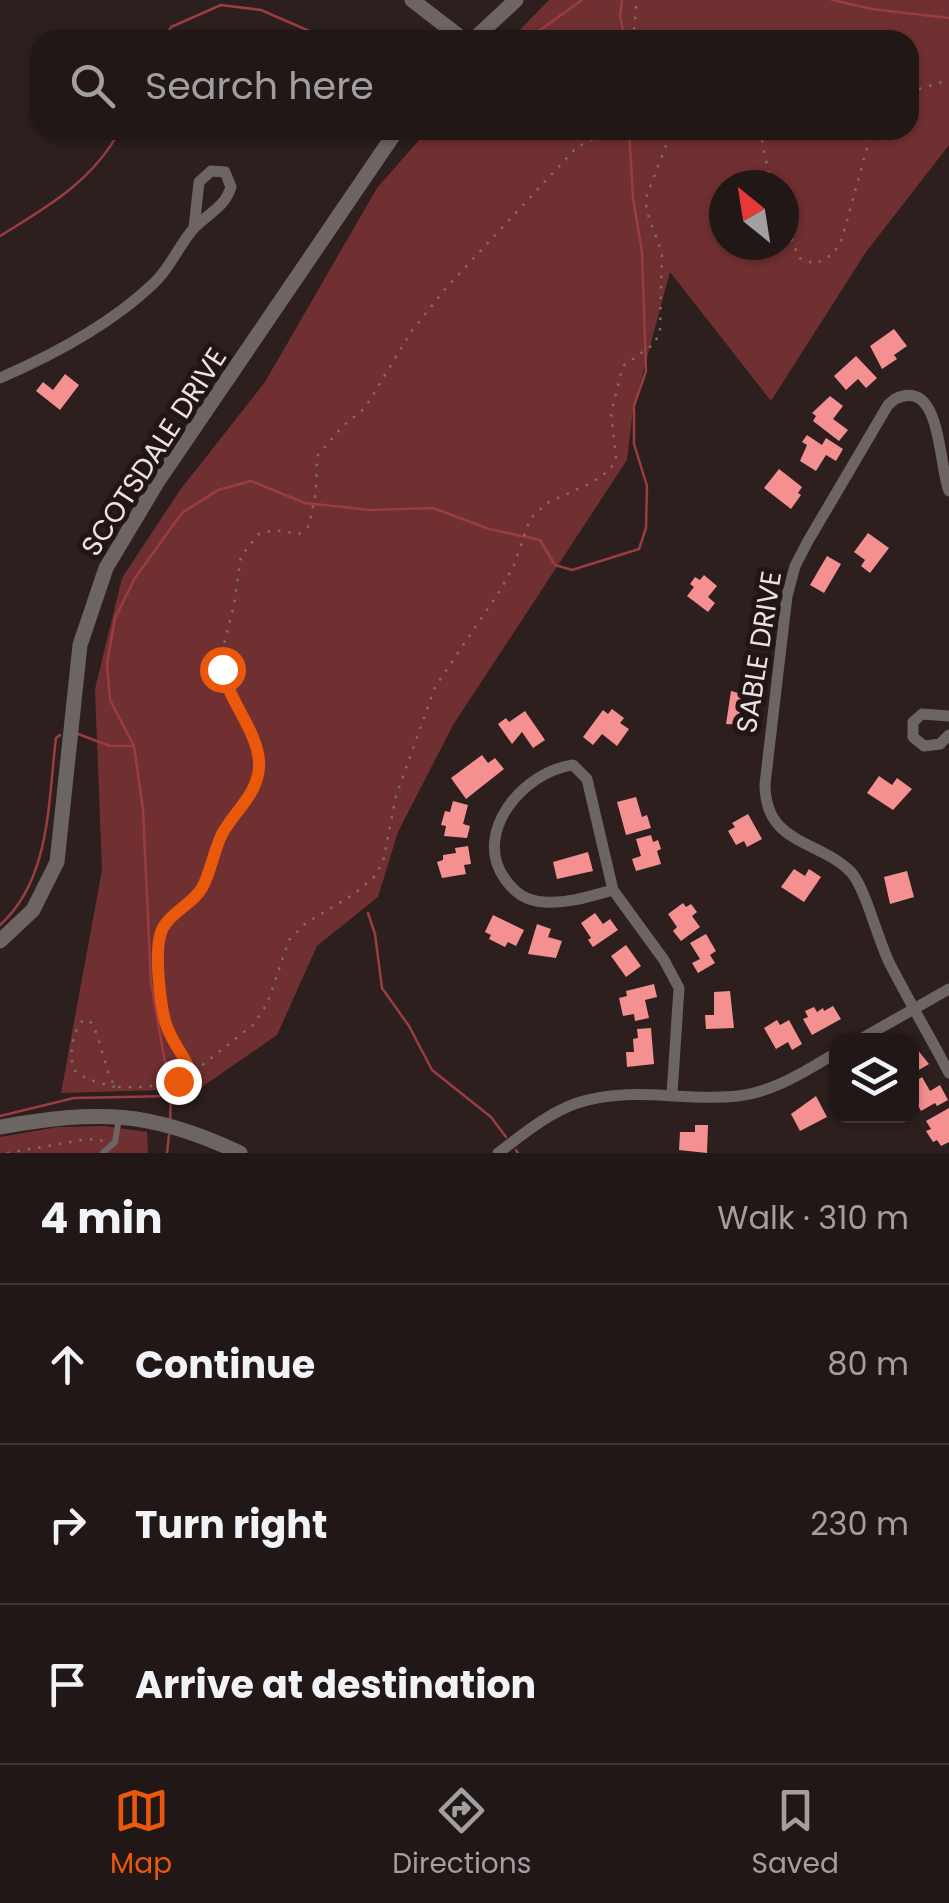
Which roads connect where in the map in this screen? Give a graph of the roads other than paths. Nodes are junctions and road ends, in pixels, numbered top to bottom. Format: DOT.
graph roads {
  1 [pos="412,0"];
  2 [pos="516,0"];
  3 [pos="451,30"];
  4 [pos="484,30"];
  5 [pos="390,140"];
  6 [pos="194,228"];
  7 [pos="0,378"];
  8 [pos="949,491"];
  9 [pos="949,716"];
  10 [pos="949,735"];
  11 [pos="613,890"];
  12 [pos="0,942"];
  13 [pos="949,989"];
  14 [pos="915,1008"];
  15 [pos="871,1033"];
  16 [pos="829,1058"];
  17 [pos="949,1073"];
  18 [pos="672,1094"];
  19 [pos="119,1117"];
  20 [pos="0,1128"];
  21 [pos="116,1142"];
  22 [pos="103,1153"];
  23 [pos="116,1153"];
  24 [pos="240,1153"];
  25 [pos="498,1153"];
  1 -- 3 [label="street"];
  2 -- 4 [label="street"];
  5 -- 12 [label="street, SCOTSDALE DRIVE"];
  6 -- 6 [label="street"];
  6 -- 7 [label="street"];
  8 -- 14 [label="street, SABLE DRIVE"];
  9 -- 10 [label="street"];
  11 -- 11 [label="street"];
  11 -- 18 [label="street"];
  13 -- 14 [label="street"];
  14 -- 15 [label="street"];
  14 -- 17 [label="street"];
  16 -- 18 [label="street"];
  18 -- 25 [label="street"];
  19 -- 20 [label="street"];
  19 -- 21 [label="lane"];
  19 -- 24 [label="street"];
  21 -- 22 [label="lane"];
  21 -- 23 [label="lane"];
}
